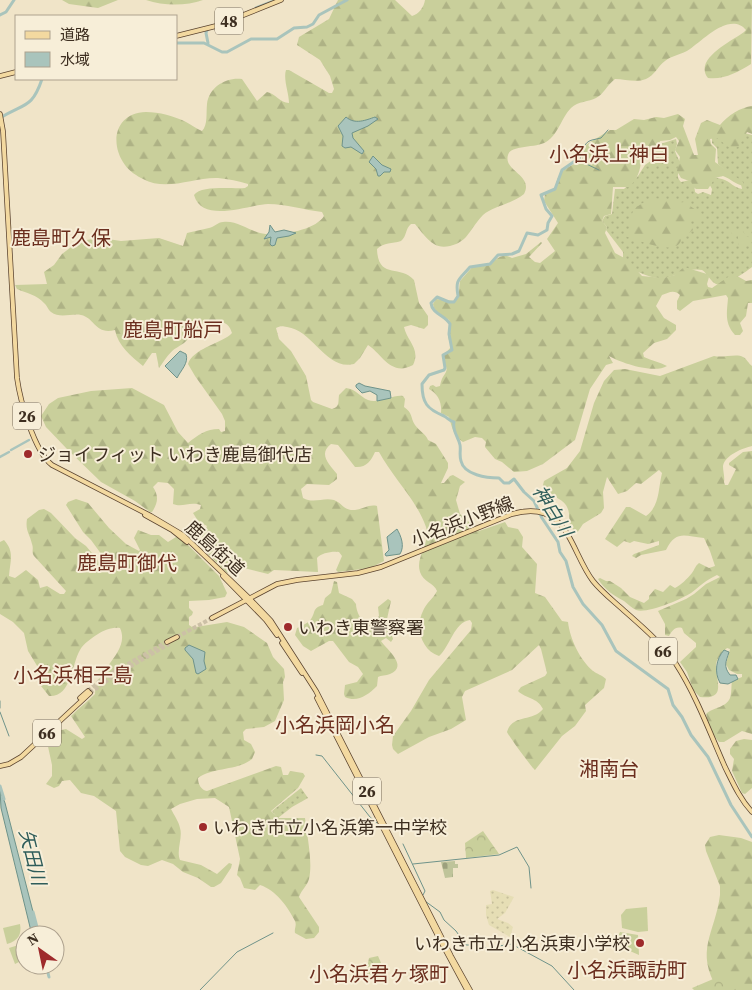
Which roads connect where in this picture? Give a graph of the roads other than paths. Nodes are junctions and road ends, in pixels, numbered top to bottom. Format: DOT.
graph roads {
  1 [pos="281,0"];
  2 [pos="178,36"];
  3 [pos="15,72"];
  4 [pos="0,76"];
  5 [pos="0,118"];
  6 [pos="249,600"];
  7 [pos="212,619"];
  8 [pos="178,638"];
  9 [pos="168,643"];
  10 [pos="89,692"];
  11 [pos="0,765"];
  12 [pos="752,814"];
  13 [pos="469,990"];
  1 -- 2 [label="main road, 48"];
  3 -- 4 [label="main road"];
  5 -- 6 [label="main road, 26"];
  6 -- 7 [label="main road, 小名浜小野線 / 66"];
  6 -- 12 [label="main road, 小名浜小野線 / 66"];
  6 -- 13 [label="main road, 鹿島街道 / 26"];
  8 -- 9 [label="main road"];
  10 -- 11 [label="main road, 66"];
}
